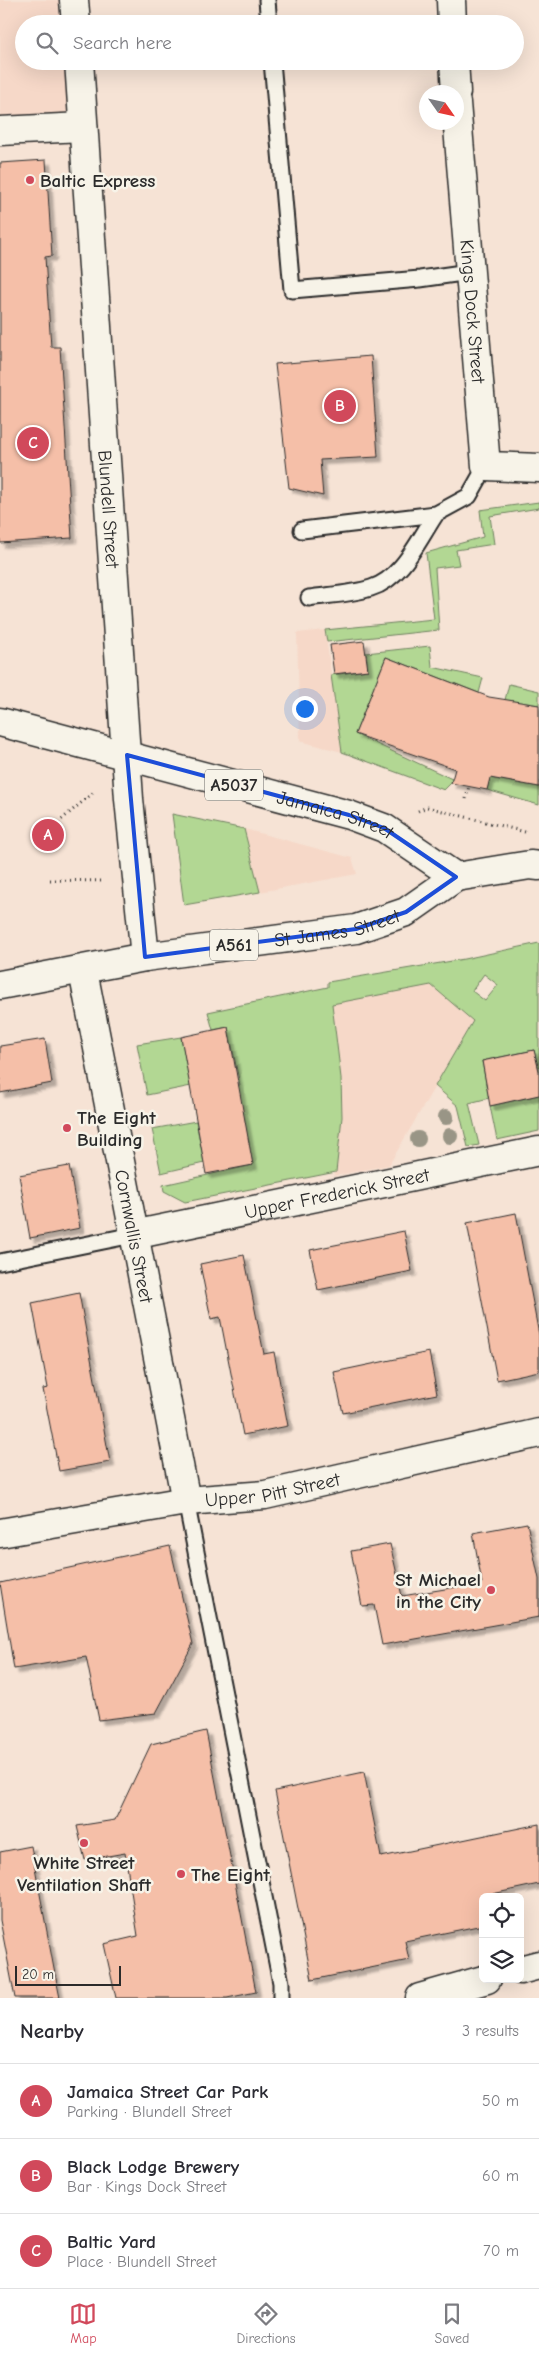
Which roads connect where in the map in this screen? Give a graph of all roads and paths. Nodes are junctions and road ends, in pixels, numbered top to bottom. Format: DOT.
graph roads {
  1 [pos="74,0"];
  2 [pos="267,0"];
  3 [pos="451,0"];
  4 [pos="75,15"];
  5 [pos="268,15"];
  6 [pos="452,15"];
  7 [pos="79,70"];
  8 [pos="273,70"];
  9 [pos="455,70"];
  10 [pos="456,85"];
  11 [pos="83,127"];
  12 [pos="458,130"];
  13 [pos="0,131"];
  14 [pos="469,272"];
  15 [pos="486,466"];
  16 [pos="539,468"];
  17 [pos="436,514"];
  18 [pos="302,530"];
  19 [pos="309,598"];
  20 [pos="0,722"];
  21 [pos="127,755"];
  22 [pos="469,786"];
  23 [pos="97,788"];
  24 [pos="466,799"];
  25 [pos="54,826"];
  26 [pos="384,828"];
  27 [pos="533,834"];
  28 [pos="539,866"];
  29 [pos="456,877"];
  30 [pos="50,880"];
  31 [pos="105,881"];
  32 [pos="145,957"];
  33 [pos="83,970"];
  34 [pos="0,985"];
  35 [pos="539,1151"];
  36 [pos="134,1235"];
  37 [pos="0,1262"];
  38 [pos="539,1433"];
  39 [pos="186,1501"];
  40 [pos="1,1524"];
  41 [pos="539,1965"];
  42 [pos="524,1969"];
  43 [pos="479,1981"];
  44 [pos="281,1998"];
  45 [pos="420,1998"];
  1 -- 4 [label="street"];
  2 -- 5 [label="lane"];
  3 -- 6 [label="street"];
  7 -- 11 [label="street, Blundell Street"];
  8 -- 14 [label="lane"];
  9 -- 10 [label="street"];
  11 -- 13 [label="street"];
  11 -- 21 [label="street, Blundell Street"];
  12 -- 14 [label="street, Kings Dock Street"];
  14 -- 15 [label="street, Kings Dock Street"];
  15 -- 16 [label="street"];
  15 -- 17 [label="lane"];
  17 -- 18 [label="lane"];
  17 -- 19 [label="lane"];
  20 -- 21 [label="street, Jamaica Street / A5037"];
  21 -- 26 [label="street, Jamaica Street / A5037"];
  21 -- 32 [label="street, Blundell Street"];
  22 -- 24 [label="path"];
  23 -- 25 [label="path"];
  26 -- 27 [label="path"];
  26 -- 29 [label="street, Jamaica Street / A5037"];
  28 -- 29 [label="street"];
  29 -- 32 [label="street, St James Street / A561"];
  30 -- 31 [label="path"];
  32 -- 33 [label="street, St James Street / A561"];
  33 -- 34 [label="street, St James Street / A561"];
  33 -- 36 [label="street, Cornwallis Street"];
  35 -- 36 [label="street, Upper Frederick Street"];
  36 -- 37 [label="lane"];
  36 -- 39 [label="street, Cornwallis Street"];
  38 -- 39 [label="street, Upper Pitt Street"];
  39 -- 40 [label="street, Upper Pitt Street"];
  39 -- 44 [label="lane"];
  41 -- 42 [label="street"];
  43 -- 45 [label="street"];
}
